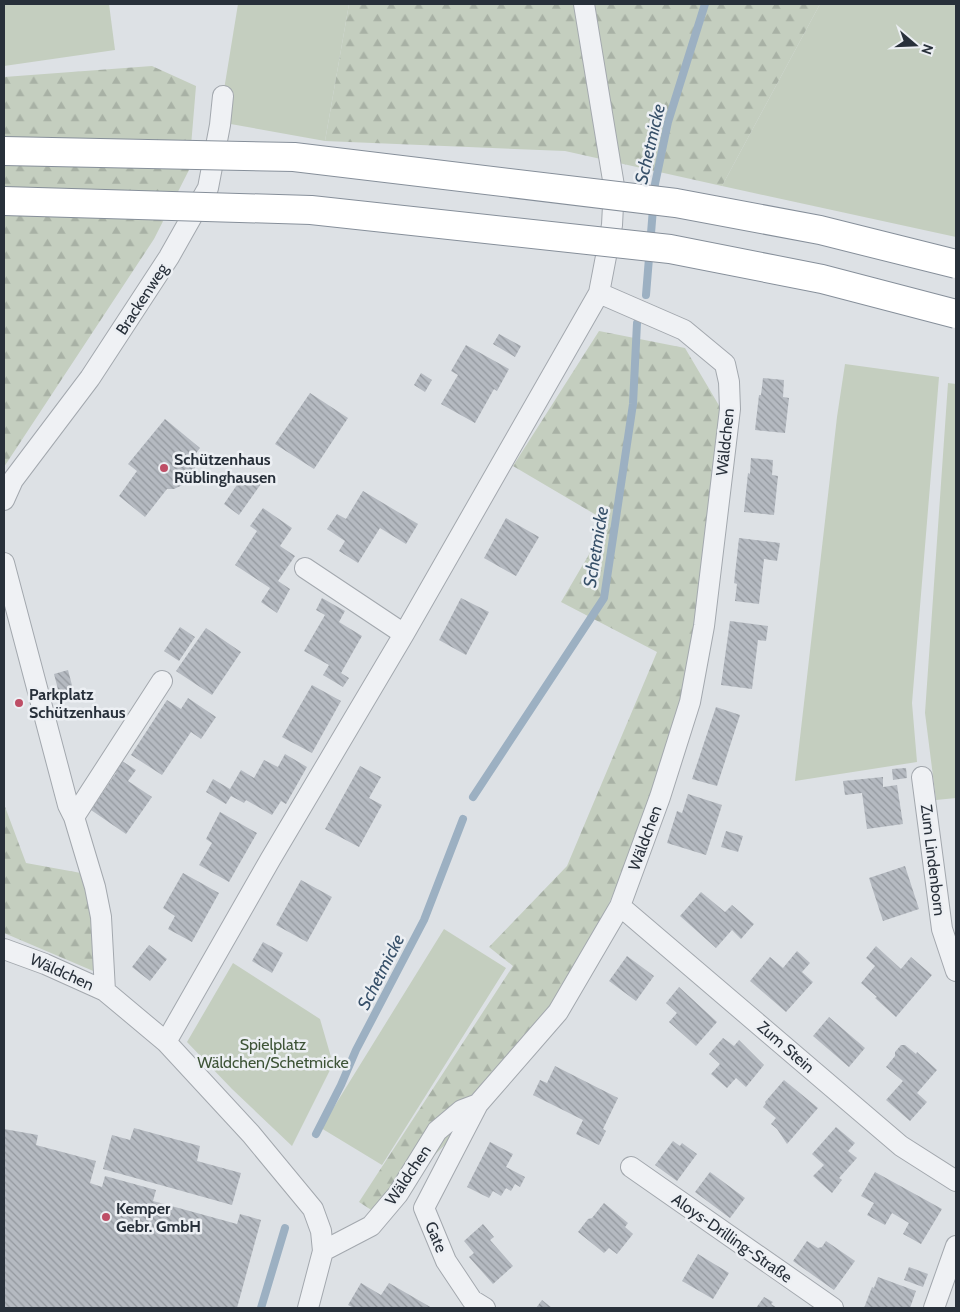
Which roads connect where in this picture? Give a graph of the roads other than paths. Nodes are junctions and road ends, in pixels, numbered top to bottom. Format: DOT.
graph roads {
  1 [pos="584,4"];
  2 [pos="223,96"];
  3 [pos="4,151"];
  4 [pos="4,201"];
  5 [pos="956,264"];
  6 [pos="598,293"];
  7 [pos="956,314"];
  8 [pos="4,500"];
  9 [pos="4,563"];
  10 [pos="305,568"];
  11 [pos="404,634"];
  12 [pos="162,681"];
  13 [pos="922,777"];
  14 [pos="74,817"];
  15 [pos="620,906"];
  16 [pos="4,949"];
  17 [pos="956,971"];
  18 [pos="105,991"];
  19 [pos="166,1042"];
  20 [pos="478,1104"];
  21 [pos="631,1167"];
  22 [pos="956,1182"];
  23 [pos="956,1246"];
  24 [pos="323,1251"];
  25 [pos="308,1308"];
  26 [pos="485,1308"];
  27 [pos="833,1308"];
  28 [pos="934,1308"];
  1 -- 6 [label="street"];
  2 -- 8 [label="street, Brackenweg"];
  3 -- 5 [label="highway, bridge"];
  4 -- 7 [label="highway, bridge"];
  6 -- 11 [label="street"];
  6 -- 15 [label="street, Wäldchen"];
  9 -- 14 [label="street"];
  10 -- 11 [label="street"];
  11 -- 19 [label="street"];
  12 -- 14 [label="street"];
  13 -- 17 [label="street, Zum Lindenborn"];
  14 -- 18 [label="street"];
  15 -- 20 [label="street, Wäldchen"];
  15 -- 22 [label="street, Zum Stein"];
  16 -- 18 [label="street, Wäldchen"];
  18 -- 19 [label="street, Wäldchen"];
  19 -- 24 [label="street, Wäldchen"];
  20 -- 24 [label="street, Wäldchen"];
  20 -- 26 [label="street, Gate"];
  21 -- 27 [label="street, Aloys-Drilling-Straße"];
  23 -- 28 [label="street"];
  24 -- 25 [label="street, Wäldchen"];
}
